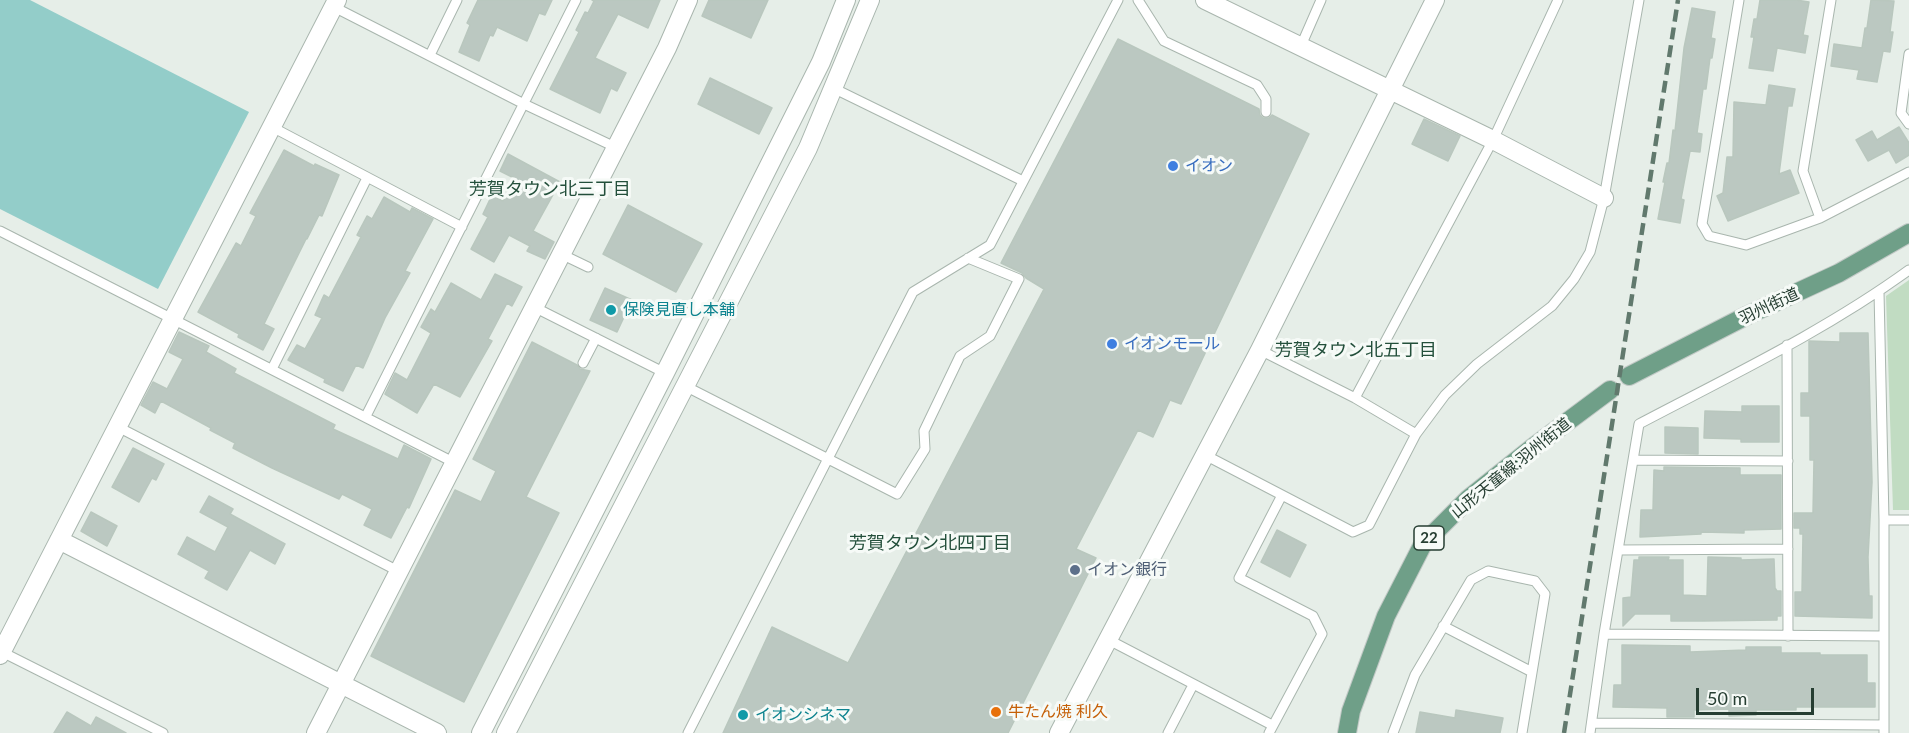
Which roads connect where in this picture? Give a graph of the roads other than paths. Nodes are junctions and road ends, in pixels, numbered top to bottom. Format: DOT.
graph roads {
  1 [pos="457,0"];
  2 [pos="576,0"];
  3 [pos="688,0"];
  4 [pos="846,0"];
  5 [pos="870,0"];
  6 [pos="1118,0"];
  7 [pos="1137,0"];
  8 [pos="1205,0"];
  9 [pos="1321,0"];
  10 [pos="1436,0"];
  11 [pos="1558,0"];
  12 [pos="1639,0"];
  13 [pos="1739,0"];
  14 [pos="1831,0"];
  15 [pos="335,3"];
  16 [pos="1300,48"];
  17 [pos="1909,54"];
  18 [pos="430,55"];
  19 [pos="833,88"];
  20 [pos="1389,90"];
  21 [pos="524,104"];
  22 [pos="1266,112"];
  23 [pos="1909,124"];
  24 [pos="272,127"];
  25 [pos="1493,140"];
  26 [pos="615,147"];
  27 [pos="1909,172"];
  28 [pos="367,178"];
  29 [pos="1023,181"];
  30 [pos="1604,198"];
  31 [pos="1820,218"];
  32 [pos="462,227"];
  33 [pos="0,231"];
  34 [pos="1909,233"];
  35 [pos="561,254"];
  36 [pos="968,258"];
  37 [pos="588,267"];
  38 [pos="1909,270"];
  39 [pos="1879,292"];
  40 [pos="534,307"];
  41 [pos="172,319"];
  42 [pos="596,338"];
  43 [pos="1787,345"];
  44 [pos="1260,350"];
  45 [pos="583,363"];
  46 [pos="272,369"];
  47 [pos="665,373"];
  48 [pos="1629,376"];
  49 [pos="685,386"];
  50 [pos="1610,390"];
  51 [pos="1355,398"];
  52 [pos="366,416"];
  53 [pos="118,427"];
  54 [pos="1416,434"];
  55 [pos="1205,455"];
  56 [pos="828,458"];
  57 [pos="1633,460"];
  58 [pos="1788,461"];
  59 [pos="455,463"];
  60 [pos="1282,495"];
  61 [pos="1884,520"];
  62 [pos="1909,520"];
  63 [pos="59,540"];
  64 [pos="1788,549"];
  65 [pos="1618,550"];
  66 [pos="400,572"];
  67 [pos="1443,626"];
  68 [pos="1604,634"];
  69 [pos="1788,636"];
  70 [pos="1884,636"];
  71 [pos="1107,639"];
  72 [pos="1,653"];
  73 [pos="1532,672"];
  74 [pos="1193,685"];
  75 [pos="340,686"];
  76 [pos="1591,728"];
  77 [pos="1270,729"];
  78 [pos="1792,729"];
  79 [pos="1884,729"];
  80 [pos="163,733"];
  81 [pos="316,733"];
  82 [pos="437,733"];
  83 [pos="481,733"];
  84 [pos="506,733"];
  85 [pos="688,733"];
  86 [pos="1059,733"];
  87 [pos="1168,733"];
  88 [pos="1347,733"];
  89 [pos="1393,733"];
  90 [pos="1522,733"];
  1 -- 18 [label="lane"];
  2 -- 21 [label="lane"];
  3 -- 26 [label="street"];
  4 -- 47 [label="street"];
  5 -- 19 [label="street"];
  6 -- 29 [label="lane"];
  7 -- 22 [label="lane"];
  8 -- 16 [label="street"];
  9 -- 16 [label="lane"];
  10 -- 20 [label="street"];
  11 -- 25 [label="lane"];
  12 -- 30 [label="lane"];
  13 -- 31 [label="lane"];
  14 -- 31 [label="lane"];
  15 -- 18 [label="lane"];
  15 -- 24 [label="street"];
  16 -- 20 [label="street"];
  17 -- 23 [label="lane"];
  18 -- 21 [label="lane"];
  19 -- 29 [label="lane"];
  19 -- 49 [label="street"];
  20 -- 25 [label="street"];
  20 -- 44 [label="street"];
  21 -- 26 [label="lane"];
  21 -- 32 [label="lane"];
  24 -- 28 [label="lane"];
  24 -- 41 [label="street"];
  25 -- 30 [label="street"];
  25 -- 51 [label="lane"];
  26 -- 35 [label="street"];
  27 -- 31 [label="lane"];
  28 -- 32 [label="lane"];
  28 -- 46 [label="lane"];
  29 -- 36 [label="lane"];
  30 -- 54 [label="lane"];
  32 -- 52 [label="lane"];
  33 -- 41 [label="lane"];
  34 -- 48 [label="main road, 羽州街道"];
  35 -- 37 [label="lane"];
  35 -- 40 [label="street"];
  36 -- 56 [label="lane"];
  36 -- 56 [label="lane"];
  38 -- 39 [label="lane"];
  39 -- 43 [label="lane"];
  39 -- 61 [label="lane"];
  40 -- 42 [label="lane"];
  40 -- 59 [label="street"];
  41 -- 46 [label="lane"];
  41 -- 53 [label="street"];
  42 -- 45 [label="lane"];
  42 -- 47 [label="lane"];
  43 -- 57 [label="lane"];
  43 -- 58 [label="lane"];
  44 -- 51 [label="lane"];
  44 -- 55 [label="street"];
  46 -- 52 [label="lane"];
  47 -- 83 [label="street"];
  49 -- 56 [label="lane"];
  49 -- 84 [label="street"];
  50 -- 88 [label="main road, 山形天童線;羽州街道 / 22"];
  51 -- 54 [label="lane"];
  52 -- 59 [label="lane"];
  53 -- 63 [label="street"];
  53 -- 66 [label="lane"];
  54 -- 60 [label="lane"];
  55 -- 60 [label="lane"];
  55 -- 71 [label="street"];
  56 -- 85 [label="lane"];
  57 -- 58 [label="lane"];
  57 -- 65 [label="lane"];
  58 -- 64 [label="lane"];
  59 -- 66 [label="street"];
  60 -- 77 [label="lane"];
  61 -- 62 [label="lane"];
  61 -- 70 [label="lane"];
  63 -- 72 [label="street"];
  63 -- 75 [label="street"];
  64 -- 65 [label="lane"];
  64 -- 69 [label="lane"];
  65 -- 68 [label="lane"];
  66 -- 75 [label="street"];
  67 -- 73 [label="lane"];
  67 -- 73 [label="lane"];
  67 -- 89 [label="lane"];
  68 -- 69 [label="lane"];
  68 -- 76 [label="lane"];
  69 -- 70 [label="lane"];
  70 -- 79 [label="lane"];
  71 -- 74 [label="lane"];
  71 -- 86 [label="street"];
  72 -- 80 [label="lane"];
  73 -- 90 [label="lane"];
  74 -- 77 [label="lane"];
  74 -- 87 [label="lane"];
  75 -- 81 [label="street"];
  75 -- 82 [label="street"];
  76 -- 78 [label="lane"];
  78 -- 79 [label="lane"];
}
